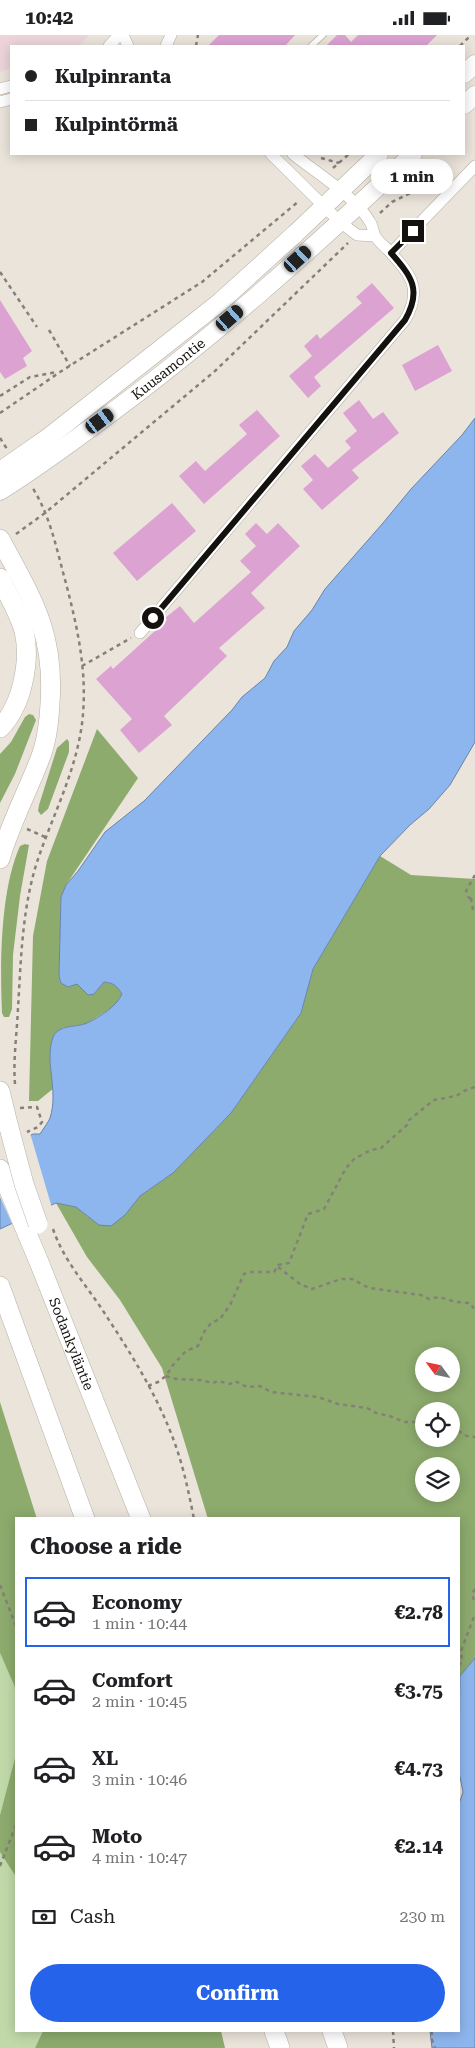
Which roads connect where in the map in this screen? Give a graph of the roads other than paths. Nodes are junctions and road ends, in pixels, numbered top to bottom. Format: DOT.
graph roads {
  1 [pos="119,35"];
  2 [pos="323,35"];
  3 [pos="111,45"];
  4 [pos="312,45"];
  5 [pos="475,64"];
  6 [pos="465,73"];
  7 [pos="475,95"];
  8 [pos="465,104"];
  9 [pos="272,155"];
  10 [pos="294,155"];
  11 [pos="378,155"];
  12 [pos="419,156"];
  13 [pos="475,166"];
  14 [pos="340,190"];
  15 [pos="357,206"];
  16 [pos="322,207"];
  17 [pos="340,222"];
  18 [pos="375,236"];
  19 [pos="391,253"];
  20 [pos="0,471"];
  21 [pos="0,491"];
  22 [pos="4,539"];
  23 [pos="0,578"];
  24 [pos="140,633"];
  25 [pos="0,728"];
  26 [pos="0,859"];
  27 [pos="8,1089"];
  28 [pos="0,1169"];
  29 [pos="39,1227"];
  30 [pos="0,1285"];
  31 [pos="84,1517"];
  32 [pos="141,1517"];
  33 [pos="274,2032"];
  34 [pos="332,2032"];
  35 [pos="280,2048"];
  36 [pos="338,2048"];
  1 -- 3 [label="street"];
  2 -- 4 [label="lane"];
  5 -- 6 [label="main road"];
  7 -- 8 [label="main road"];
  9 -- 16 [label="street"];
  10 -- 14 [label="street"];
  11 -- 14 [label="main road, Kuusamontie"];
  12 -- 15 [label="main road, Kuusamontie"];
  13 -- 19 [label="street"];
  14 -- 15 [label="street"];
  14 -- 16 [label="main road, Kuusamontie"];
  15 -- 17 [label="main road, Kuusamontie"];
  15 -- 18 [label="street"];
  16 -- 17 [label="street"];
  16 -- 20 [label="main road, Kuusamontie"];
  17 -- 18 [label="street"];
  17 -- 21 [label="main road, Kuusamontie"];
  18 -- 19 [label="street"];
  19 -- 24 [label="street"];
  22 -- 26 [label="highway"];
  23 -- 25 [label="highway"];
  27 -- 29 [label="highway, bridge"];
  28 -- 29 [label="highway"];
  29 -- 32 [label="highway, Sodankyläntie"];
  30 -- 31 [label="highway"];
  33 -- 35 [label="highway"];
  34 -- 36 [label="highway"];
}
